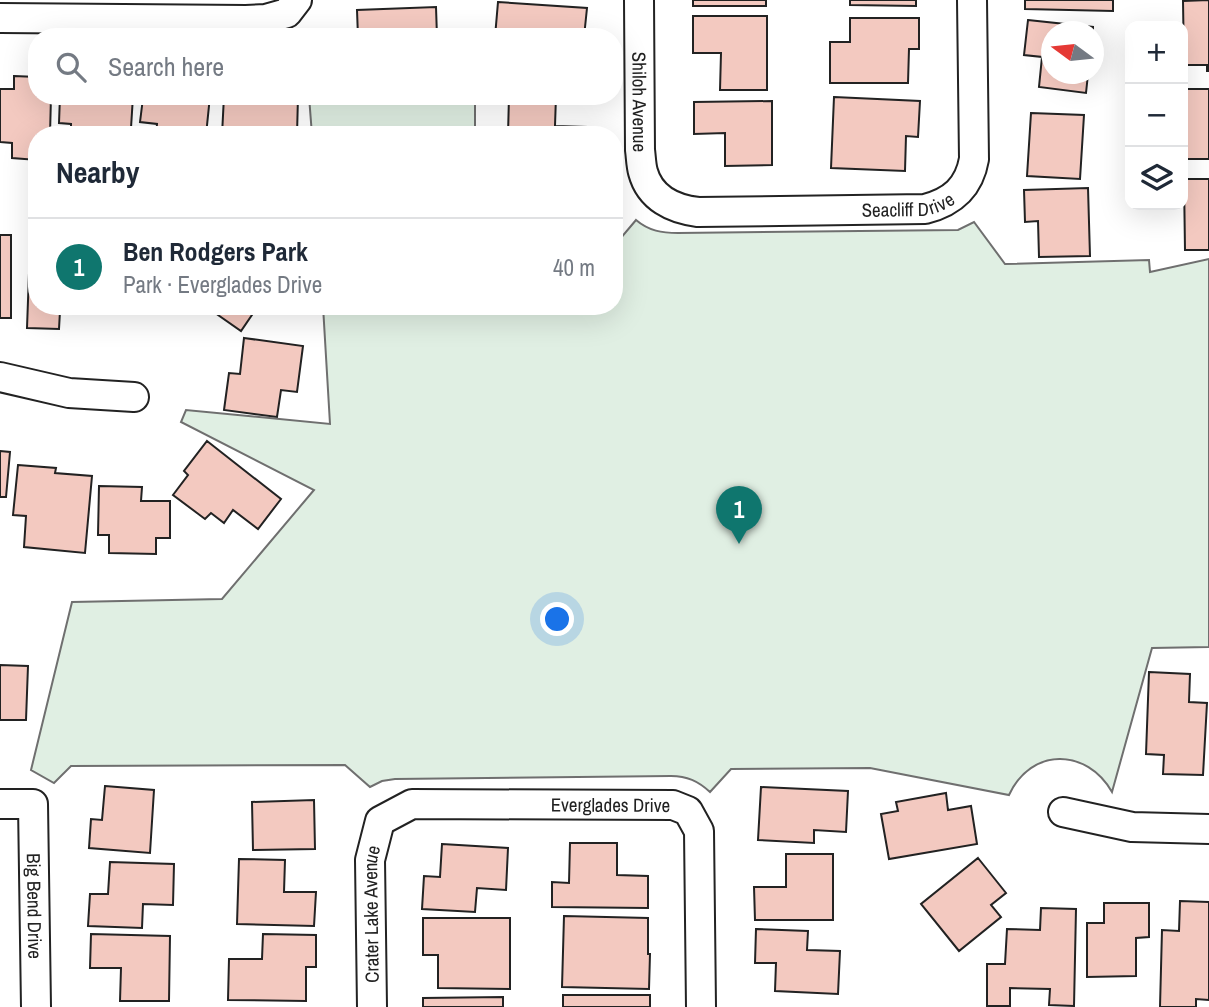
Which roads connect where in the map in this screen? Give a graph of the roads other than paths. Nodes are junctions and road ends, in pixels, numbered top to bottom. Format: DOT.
graph roads {
  1 [pos="297,0"];
  2 [pos="639,0"];
  3 [pos="972,0"];
  4 [pos="0,18"];
  5 [pos="659,198"];
  6 [pos="0,377"];
  7 [pos="134,397"];
  8 [pos="0,804"];
  9 [pos="1063,811"];
  10 [pos="380,821"];
  11 [pos="1209,829"];
  12 [pos="36,1007"];
  13 [pos="372,1007"];
  14 [pos="701,1007"];
  1 -- 4 [label="street"];
  2 -- 5 [label="street, Shiloh Avenue"];
  3 -- 5 [label="street, Seacliff Drive"];
  6 -- 7 [label="street"];
  8 -- 12 [label="street, Big Bend Drive"];
  9 -- 11 [label="street"];
  10 -- 13 [label="street, Crater Lake Avenue"];
  10 -- 14 [label="street, Everglades Drive"];
}
